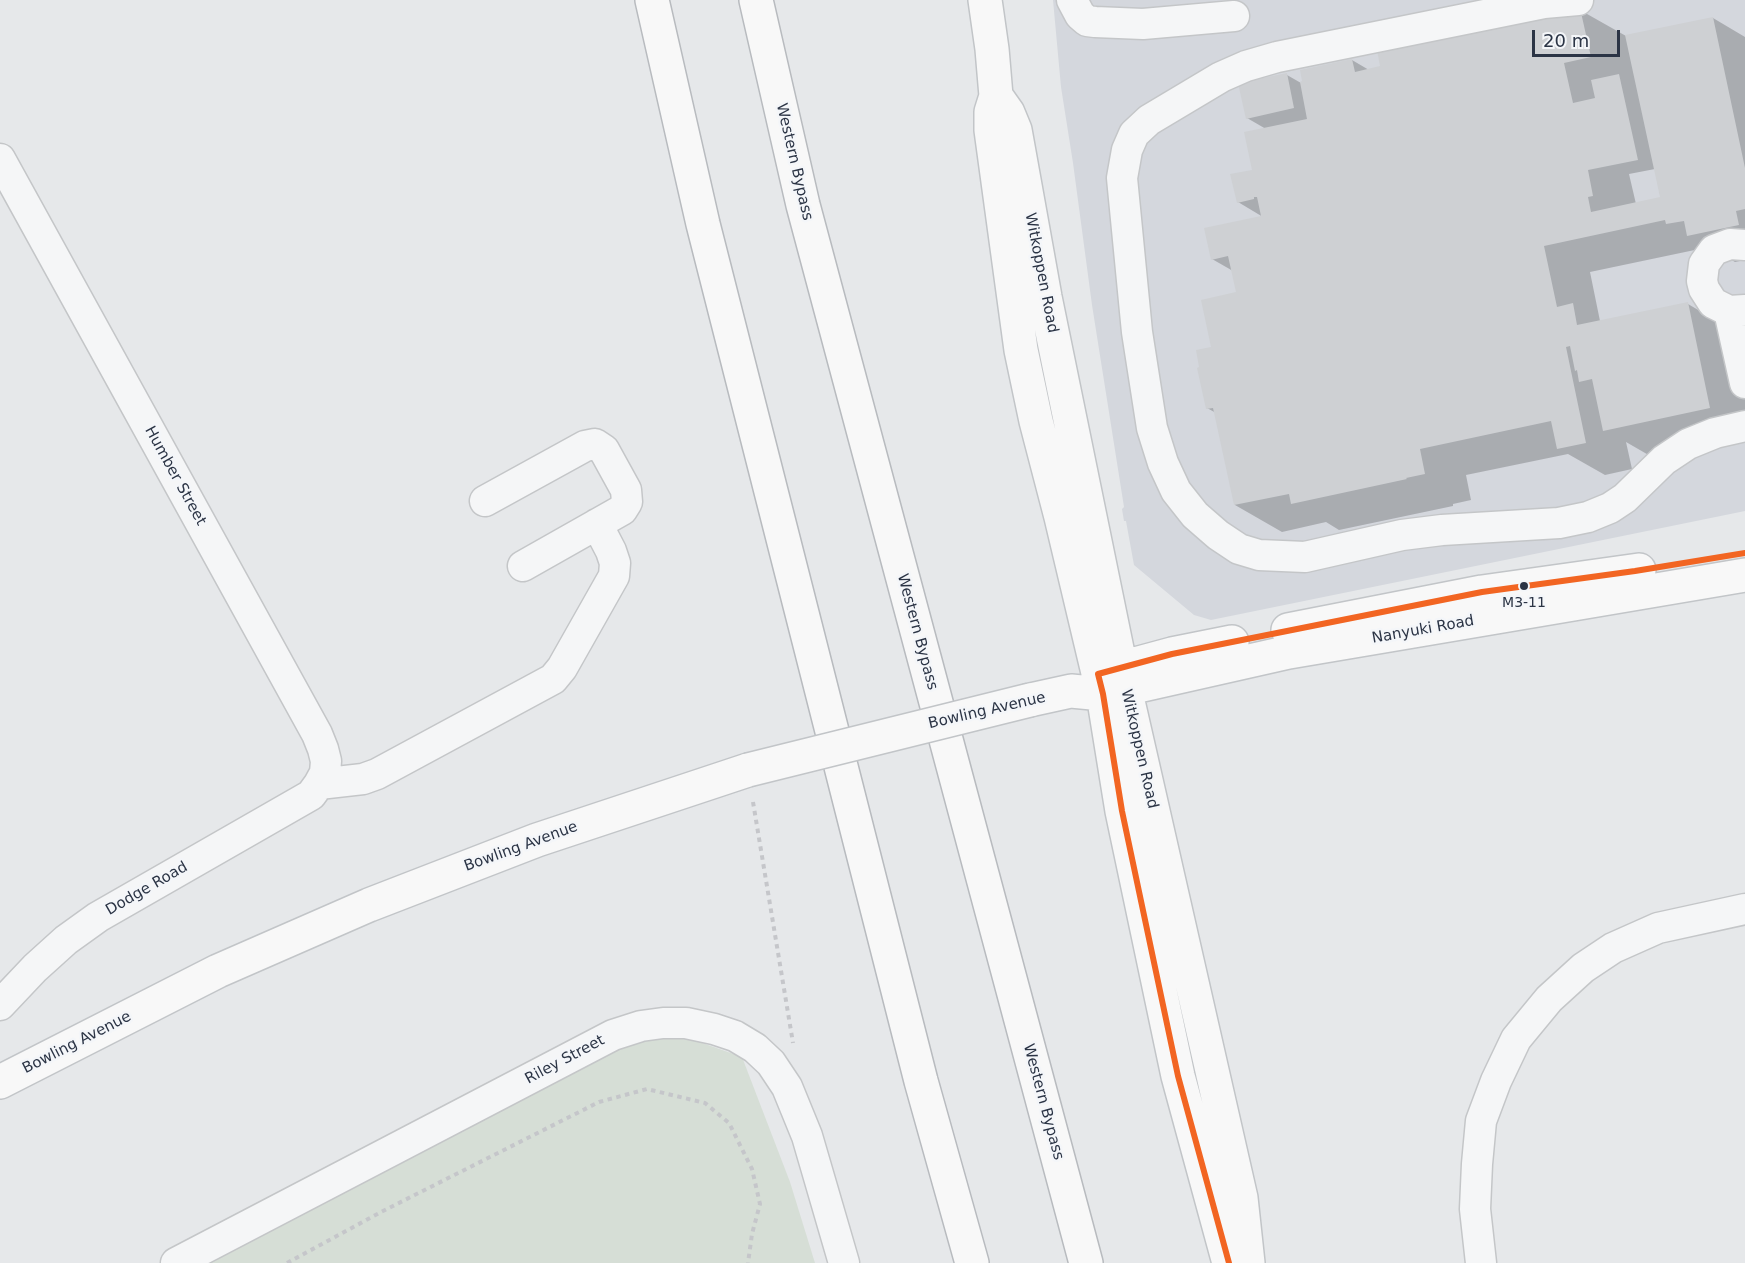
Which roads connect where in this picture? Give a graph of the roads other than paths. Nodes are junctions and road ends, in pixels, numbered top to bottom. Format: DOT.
graph roads {
  1 [pos="652,0"];
  2 [pos="756,0"];
  3 [pos="985,0"];
  4 [pos="1072,0"];
  5 [pos="1578,0"];
  6 [pos="1143,12"];
  7 [pos="1234,16"];
  8 [pos="0,159"];
  9 [pos="1745,245"];
  10 [pos="1737,310"];
  11 [pos="1745,383"];
  12 [pos="1745,426"];
  13 [pos="485,501"];
  14 [pos="597,524"];
  15 [pos="1745,553"];
  16 [pos="523,566"];
  17 [pos="1745,575"];
  18 [pos="1103,683"];
  19 [pos="315,790"];
  20 [pos="1745,909"];
  21 [pos="0,1005"];
  22 [pos="0,1082"];
  23 [pos="176,1263"];
  24 [pos="844,1263"];
  25 [pos="972,1263"];
  26 [pos="1086,1263"];
  27 [pos="1229,1263"];
  28 [pos="1248,1263"];
  29 [pos="1481,1263"];
  1 -- 25 [label="main road"];
  2 -- 26 [label="main road, Western Bypass"];
  3 -- 18 [label="main road, Witkoppen Road"];
  4 -- 6 [label="street"];
  5 -- 12 [label="street"];
  6 -- 7 [label="street"];
  8 -- 19 [label="street, Humber Street"];
  9 -- 10 [label="street"];
  10 -- 11 [label="street"];
  13 -- 14 [label="street"];
  14 -- 16 [label="street"];
  14 -- 19 [label="street"];
  15 -- 18 [label="main road, Nanyuki Road"];
  17 -- 18 [label="main road, Nanyuki Road"];
  18 -- 22 [label="main road, Bowling Avenue, bridge"];
  18 -- 27 [label="main road, Witkoppen Road"];
  18 -- 28 [label="main road, Witkoppen Road"];
  19 -- 21 [label="street, Dodge Road"];
  20 -- 29 [label="street"];
  23 -- 24 [label="street, Riley Street"];
}
